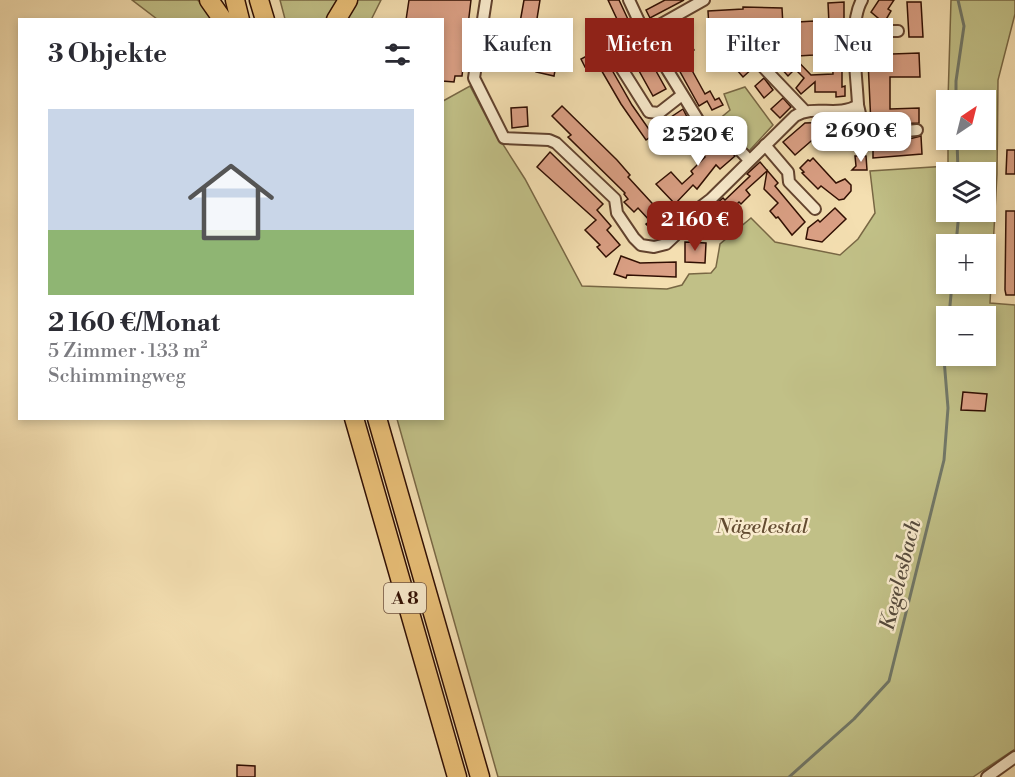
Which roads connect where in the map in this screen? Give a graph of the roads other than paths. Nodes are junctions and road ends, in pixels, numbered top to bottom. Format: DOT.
graph roads {
  1 [pos="209,0"];
  2 [pos="235,0"];
  3 [pos="259,0"];
  4 [pos="348,0"];
  5 [pos="486,0"];
  6 [pos="629,0"];
  7 [pos="704,0"];
  8 [pos="862,0"];
  9 [pos="222,18"];
  10 [pos="240,18"];
  11 [pos="264,18"];
  12 [pos="337,18"];
  13 [pos="637,18"];
  14 [pos="670,18"];
  15 [pos="857,18"];
  16 [pos="893,31"];
  17 [pos="898,31"];
  18 [pos="624,72"];
  19 [pos="668,72"];
  20 [pos="767,72"];
  21 [pos="857,72"];
  22 [pos="682,95"];
  23 [pos="858,105"];
  24 [pos="805,111"];
  25 [pos="700,123"];
  26 [pos="720,129"];
  27 [pos="917,130"];
  28 [pos="765,146"];
  29 [pos="749,160"];
  30 [pos="815,209"];
  31 [pos="355,420"];
  32 [pos="378,420"];
  33 [pos="1015,757"];
  34 [pos="457,777"];
  35 [pos="480,777"];
  36 [pos="987,777"];
  1 -- 9 [label="highway"];
  2 -- 10 [label="highway"];
  3 -- 11 [label="highway"];
  4 -- 12 [label="highway"];
  5 -- 29 [label="street"];
  6 -- 13 [label="street"];
  7 -- 14 [label="street"];
  8 -- 15 [label="street"];
  16 -- 17 [label="street"];
  18 -- 22 [label="street"];
  19 -- 22 [label="street"];
  20 -- 24 [label="street"];
  21 -- 23 [label="street"];
  22 -- 25 [label="street"];
  23 -- 24 [label="street"];
  23 -- 27 [label="street"];
  24 -- 28 [label="street"];
  26 -- 29 [label="street"];
  28 -- 29 [label="street"];
  28 -- 30 [label="street"];
  31 -- 34 [label="highway, A 8"];
  32 -- 35 [label="highway, A 8"];
  33 -- 36 [label="street"];
}
